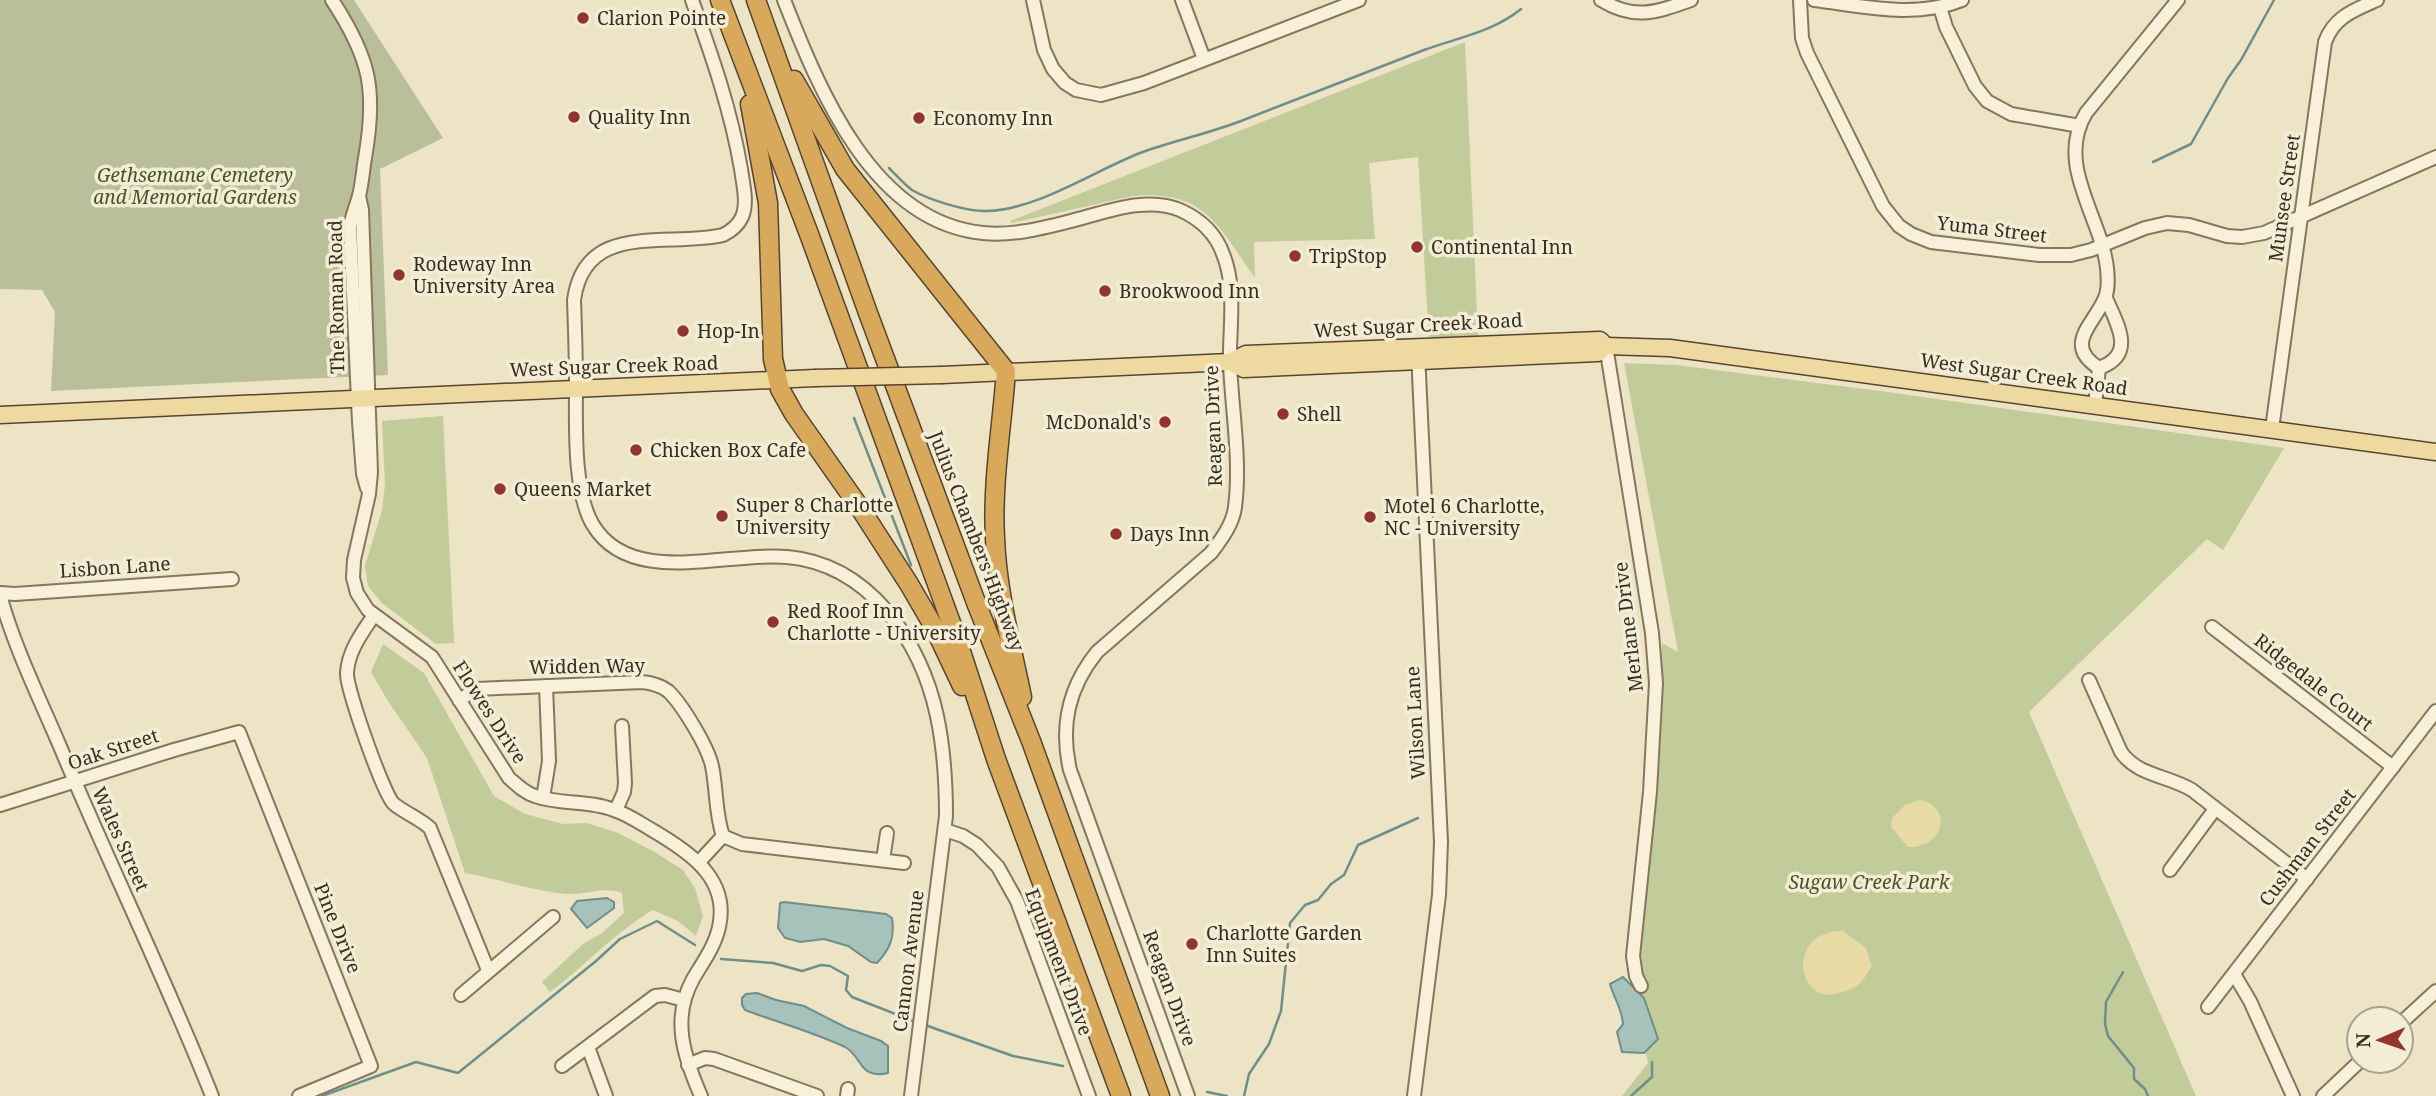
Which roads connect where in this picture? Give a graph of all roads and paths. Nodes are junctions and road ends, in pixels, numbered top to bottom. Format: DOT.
graph roads {
  1 [pos="332,0"];
  2 [pos="692,0"];
  3 [pos="720,0"];
  4 [pos="756,0"];
  5 [pos="784,0"];
  6 [pos="1033,0"];
  7 [pos="1182,0"];
  8 [pos="1359,0"];
  9 [pos="1601,0"];
  10 [pos="1691,0"];
  11 [pos="1800,0"];
  12 [pos="1814,0"];
  13 [pos="1962,0"];
  14 [pos="2178,0"];
  15 [pos="2377,0"];
  16 [pos="1940,7"];
  17 [pos="773,46"];
  18 [pos="1204,59"];
  19 [pos="743,64"];
  20 [pos="2080,126"];
  21 [pos="2436,158"];
  22 [pos="2301,219"];
  23 [pos="2102,246"];
  24 [pos="2106,298"];
  25 [pos="1606,346"];
  26 [pos="1418,354"];
  27 [pos="1230,362"];
  28 [pos="2099,368"];
  29 [pos="1006,371"];
  30 [pos="777,380"];
  31 [pos="576,388"];
  32 [pos="364,398"];
  33 [pos="2095,405"];
  34 [pos="0,415"];
  35 [pos="2272,429"];
  36 [pos="2436,452"];
  37 [pos="232,579"];
  38 [pos="0,594"];
  39 [pos="374,615"];
  40 [pos="2212,627"];
  41 [pos="2089,680"];
  42 [pos="546,686"];
  43 [pos="459,700"];
  44 [pos="2436,711"];
  45 [pos="622,726"];
  46 [pos="239,732"];
  47 [pos="1031,741"];
  48 [pos="996,759"];
  49 [pos="2393,767"];
  50 [pos="74,781"];
  51 [pos="543,798"];
  52 [pos="0,806"];
  53 [pos="2215,809"];
  54 [pos="616,810"];
  55 [pos="944,830"];
  56 [pos="887,833"];
  57 [pos="723,836"];
  58 [pos="883,860"];
  59 [pos="699,862"];
  60 [pos="904,863"];
  61 [pos="2169,870"];
  62 [pos="2306,879"];
  63 [pos="553,917"];
  64 [pos="488,970"];
  65 [pos="2234,974"];
  66 [pos="1641,986"];
  67 [pos="2436,991"];
  68 [pos="461,995"];
  69 [pos="684,1000"];
  70 [pos="2208,1007"];
  71 [pos="2415,1010"];
  72 [pos="588,1047"];
  73 [pos="688,1065"];
  74 [pos="562,1066"];
  75 [pos="2345,1075"];
  76 [pos="212,1096"];
  77 [pos="299,1096"];
  78 [pos="606,1096"];
  79 [pos="701,1096"];
  80 [pos="817,1096"];
  81 [pos="911,1096"];
  82 [pos="1089,1096"];
  83 [pos="1121,1096"];
  84 [pos="1160,1096"];
  85 [pos="1188,1096"];
  86 [pos="1414,1096"];
  87 [pos="2293,1096"];
  88 [pos="2323,1096"];
  1 -- 32 [label="street, The Roman Road"];
  2 -- 31 [label="street"];
  3 -- 19 [label="highway"];
  4 -- 17 [label="highway, Julius Chambers Highway"];
  5 -- 27 [label="street, Reagan Drive"];
  6 -- 18 [label="street"];
  7 -- 18 [label="street"];
  8 -- 18 [label="street"];
  9 -- 10 [label="street"];
  11 -- 23 [label="street, Yuma Street"];
  12 -- 16 [label="street"];
  13 -- 16 [label="street"];
  14 -- 20 [label="street"];
  15 -- 22 [label="street, Munsee Street"];
  16 -- 20 [label="street"];
  17 -- 29 [label="highway"];
  17 -- 47 [label="highway, Julius Chambers Highway"];
  19 -- 30 [label="highway"];
  19 -- 48 [label="highway"];
  20 -- 23 [label="street"];
  21 -- 22 [label="street, Yuma Street"];
  22 -- 23 [label="street, Yuma Street"];
  22 -- 35 [label="street, Munsee Street"];
  23 -- 24 [label="street"];
  24 -- 28 [label="street"];
  24 -- 28 [label="street"];
  25 -- 26 [label="main road, West Sugar Creek Road"];
  25 -- 33 [label="main road, West Sugar Creek Road"];
  25 -- 66 [label="street, Merlane Drive"];
  26 -- 27 [label="main road, West Sugar Creek Road"];
  26 -- 86 [label="street, Wilson Lane"];
  27 -- 29 [label="main road, West Sugar Creek Road"];
  27 -- 85 [label="street, Reagan Drive"];
  28 -- 33 [label="street"];
  29 -- 30 [label="main road, West Sugar Creek Road, bridge"];
  29 -- 47 [label="highway"];
  30 -- 31 [label="main road, West Sugar Creek Road"];
  30 -- 48 [label="highway"];
  31 -- 32 [label="main road, West Sugar Creek Road"];
  31 -- 55 [label="street"];
  32 -- 34 [label="main road, West Sugar Creek Road"];
  32 -- 39 [label="street, Flowes Drive"];
  33 -- 35 [label="main road, West Sugar Creek Road"];
  35 -- 36 [label="main road, West Sugar Creek Road"];
  37 -- 38 [label="street, Lisbon Lane"];
  38 -- 50 [label="street, Wales Street"];
  39 -- 43 [label="street, Flowes Drive"];
  39 -- 64 [label="street"];
  40 -- 49 [label="street, Ridgedale Court"];
  41 -- 53 [label="street"];
  42 -- 43 [label="street, Widden Way"];
  42 -- 51 [label="street"];
  42 -- 57 [label="street, Widden Way"];
  43 -- 51 [label="street, Flowes Drive"];
  44 -- 49 [label="street, Cushman Street"];
  45 -- 54 [label="street"];
  46 -- 50 [label="street, Oak Street"];
  46 -- 77 [label="street, Pine Drive"];
  47 -- 84 [label="highway, Julius Chambers Highway"];
  48 -- 83 [label="highway"];
  49 -- 62 [label="street, Cushman Street"];
  50 -- 52 [label="street, Oak Street"];
  50 -- 76 [label="street, Wales Street"];
  51 -- 54 [label="street, Flowes Drive"];
  53 -- 61 [label="street"];
  53 -- 62 [label="street"];
  54 -- 59 [label="street, Flowes Drive"];
  55 -- 81 [label="street, Cannon Avenue"];
  55 -- 82 [label="street, Equipment Drive"];
  56 -- 58 [label="street"];
  57 -- 58 [label="street"];
  57 -- 59 [label="street"];
  58 -- 60 [label="street"];
  59 -- 69 [label="street, Flowes Drive"];
  62 -- 65 [label="street, Cushman Street"];
  63 -- 64 [label="street"];
  64 -- 68 [label="street"];
  65 -- 70 [label="street, Cushman Street"];
  65 -- 87 [label="street"];
  67 -- 71 [label="street"];
  69 -- 72 [label="street"];
  69 -- 73 [label="street, Flowes Drive"];
  72 -- 74 [label="street"];
  72 -- 78 [label="street"];
  73 -- 79 [label="street, Flowes Drive"];
  73 -- 80 [label="street"];
  75 -- 88 [label="street"];
}
